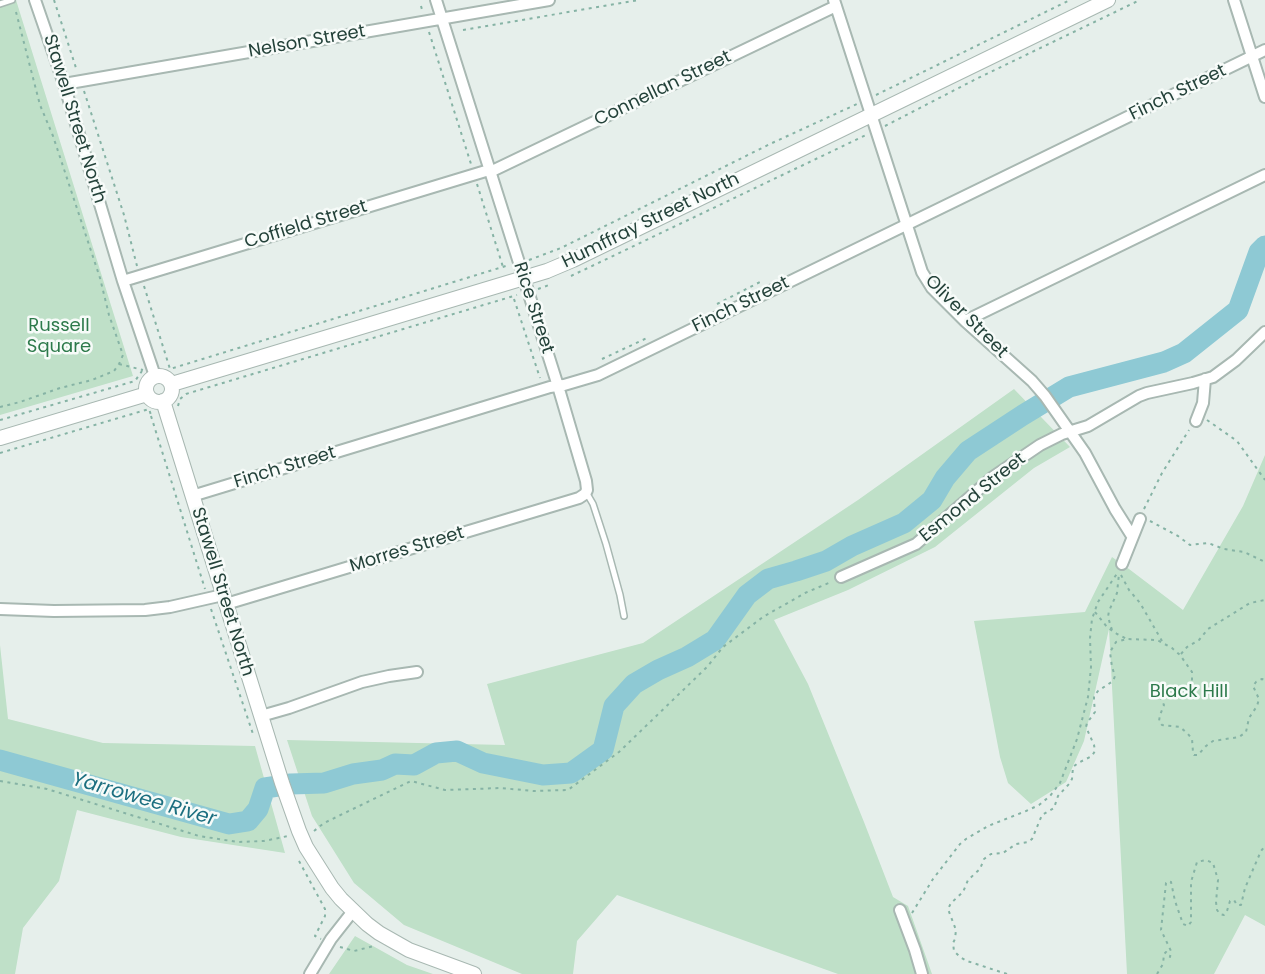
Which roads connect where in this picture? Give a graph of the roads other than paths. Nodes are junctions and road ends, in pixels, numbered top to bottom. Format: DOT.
graph roads {
  1 [pos="12,0"];
  2 [pos="36,0"];
  3 [pos="436,0"];
  4 [pos="549,0"];
  5 [pos="1108,0"];
  6 [pos="1234,0"];
  7 [pos="837,3"];
  8 [pos="0,4"];
  9 [pos="442,18"];
  10 [pos="1265,51"];
  11 [pos="1252,57"];
  12 [pos="64,84"];
  13 [pos="1265,97"];
  14 [pos="870,115"];
  15 [pos="490,171"];
  16 [pos="1265,175"];
  17 [pos="905,225"];
  18 [pos="523,278"];
  19 [pos="123,281"];
  20 [pos="965,321"];
  21 [pos="1265,332"];
  22 [pos="150,371"];
  23 [pos="1205,379"];
  24 [pos="172,384"];
  25 [pos="558,386"];
  26 [pos="147,394"];
  27 [pos="165,406"];
  28 [pos="1197,418"];
  29 [pos="1071,431"];
  30 [pos="0,438"];
  31 [pos="586,492"];
  32 [pos="192,496"];
  33 [pos="1140,518"];
  34 [pos="1132,537"];
  35 [pos="1120,568"];
  36 [pos="841,577"];
  37 [pos="225,600"];
  38 [pos="0,609"];
  39 [pos="624,616"];
  40 [pos="417,672"];
  41 [pos="261,716"];
  42 [pos="900,910"];
  43 [pos="352,911"];
  44 [pos="310,974"];
  45 [pos="474,974"];
  46 [pos="922,974"];
  1 -- 8 [label="lane"];
  2 -- 12 [label="street, Stawell Street North"];
  3 -- 9 [label="street, Rice Street"];
  4 -- 9 [label="street, Nelson Street"];
  5 -- 14 [label="street, Humffray Street North"];
  6 -- 11 [label="street"];
  7 -- 14 [label="street, Oliver Street"];
  7 -- 15 [label="street, Connellan Street"];
  9 -- 12 [label="street, Nelson Street"];
  9 -- 15 [label="street, Rice Street"];
  10 -- 11 [label="street, Finch Street"];
  11 -- 13 [label="street"];
  11 -- 17 [label="street, Finch Street"];
  12 -- 19 [label="street, Stawell Street North"];
  14 -- 17 [label="street, Oliver Street"];
  14 -- 18 [label="street, Humffray Street North"];
  15 -- 18 [label="street, Rice Street"];
  15 -- 19 [label="street, Coffield Street"];
  16 -- 20 [label="street"];
  17 -- 20 [label="street, Oliver Street"];
  17 -- 25 [label="street, Finch Street"];
  18 -- 24 [label="street, Humffray Street North"];
  18 -- 25 [label="street, Rice Street"];
  19 -- 22 [label="street, Stawell Street North"];
  20 -- 29 [label="street, Oliver Street"];
  21 -- 23 [label="street, Esmond Street"];
  22 -- 24 [label="street"];
  22 -- 26 [label="street"];
  23 -- 28 [label="street"];
  23 -- 29 [label="street, Esmond Street"];
  24 -- 27 [label="street"];
  25 -- 31 [label="street, Rice Street"];
  25 -- 32 [label="street, Finch Street"];
  26 -- 27 [label="street"];
  26 -- 30 [label="street"];
  27 -- 32 [label="street, Stawell Street North"];
  29 -- 34 [label="street, Oliver Street"];
  29 -- 36 [label="street, Esmond Street"];
  31 -- 37 [label="street, Morres Street"];
  31 -- 39 [label="lane, Rice Street"];
  32 -- 37 [label="street, Stawell Street North"];
  33 -- 34 [label="street"];
  34 -- 35 [label="street"];
  37 -- 38 [label="street, Morres Street"];
  37 -- 41 [label="street, Stawell Street North"];
  40 -- 41 [label="street"];
  41 -- 43 [label="street, Stawell Street North"];
  42 -- 46 [label="street"];
  43 -- 44 [label="street"];
  43 -- 45 [label="street, Stawell Street North"];
}
